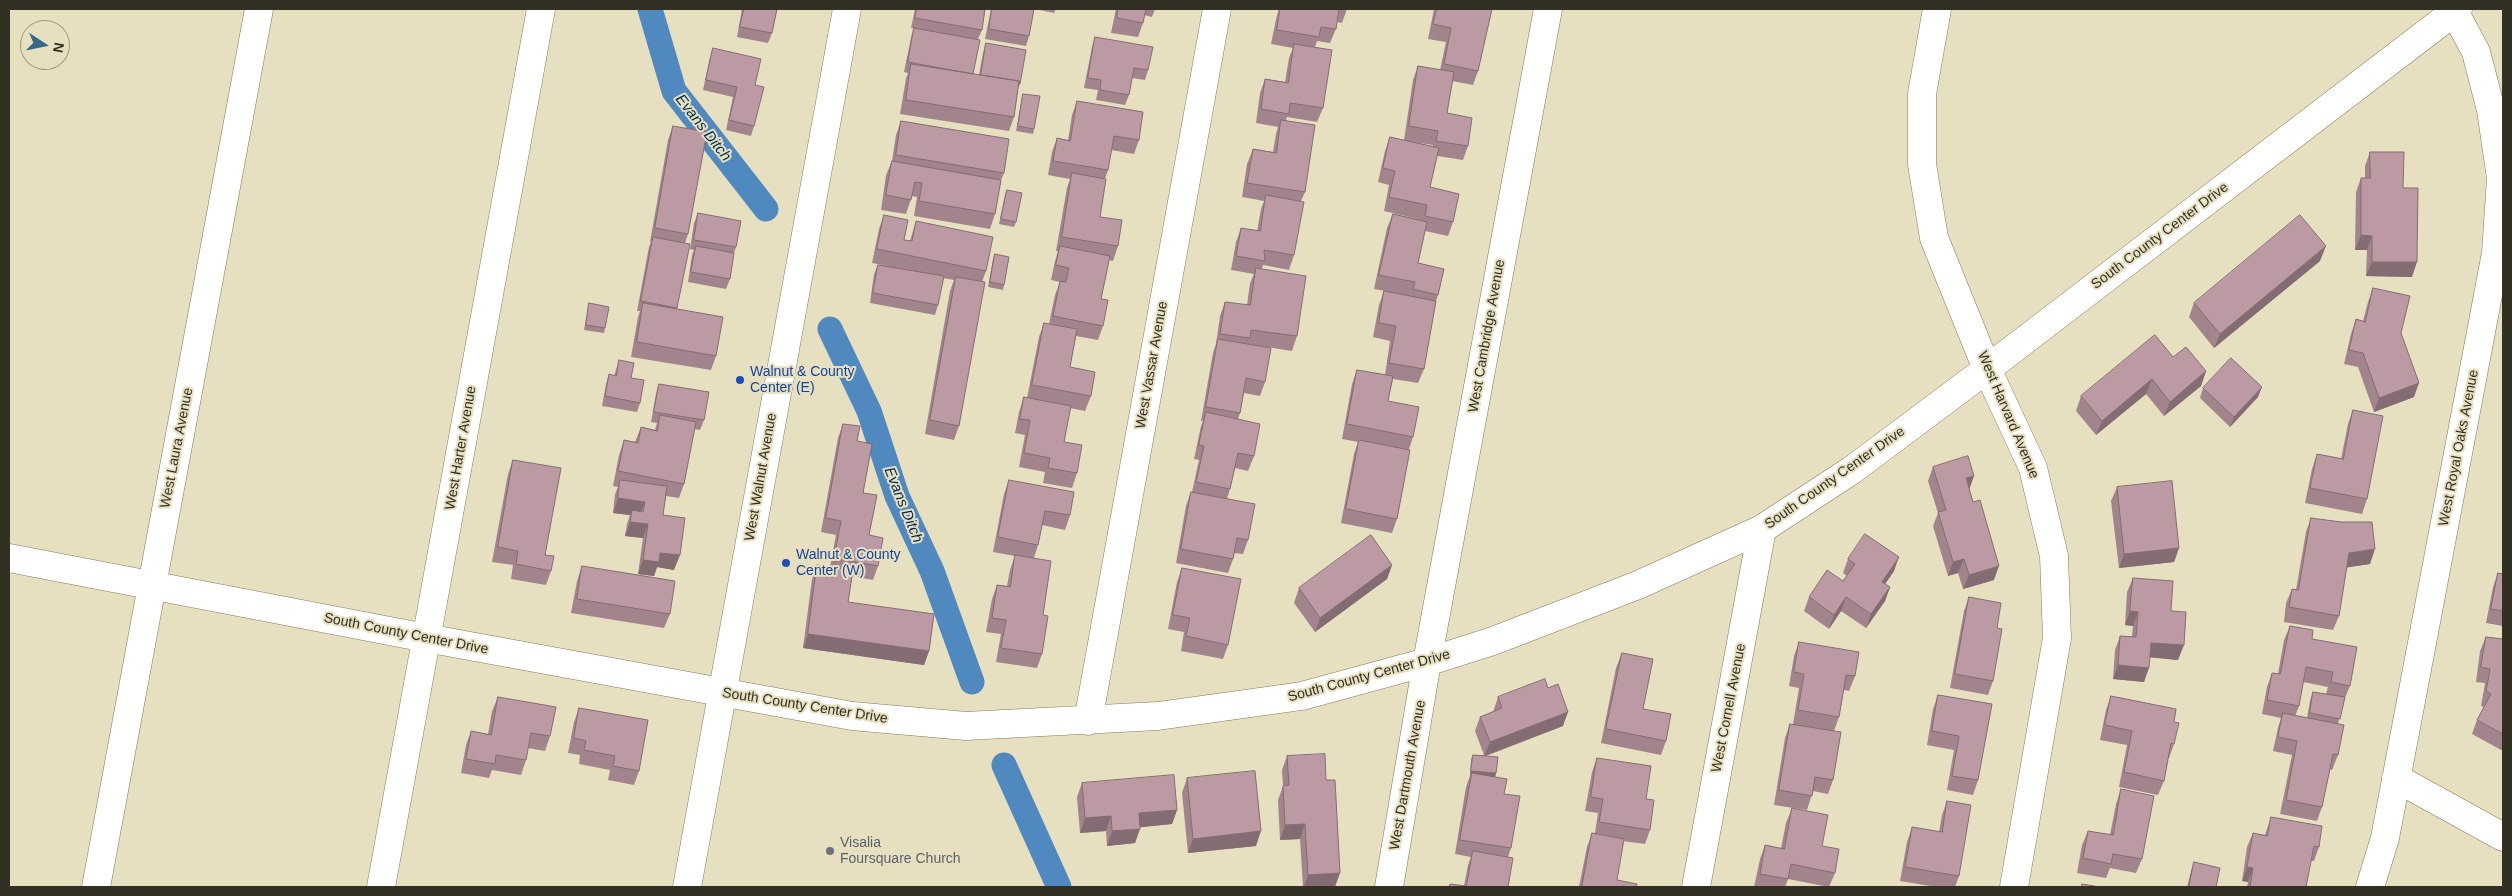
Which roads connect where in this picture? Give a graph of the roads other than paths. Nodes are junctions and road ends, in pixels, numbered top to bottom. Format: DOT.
graph roads {
  1 [pos="259,9"];
  2 [pos="541,9"];
  3 [pos="847,9"];
  4 [pos="1217,9"];
  5 [pos="1548,9"];
  6 [pos="1938,9"];
  7 [pos="2455,9"];
  8 [pos="1987,369"];
  9 [pos="1762,529"];
  10 [pos="9,558"];
  11 [pos="151,584"];
  12 [pos="426,638"];
  13 [pos="1427,662"];
  14 [pos="722,692"];
  15 [pos="1088,721"];
  16 [pos="2396,778"];
  17 [pos="2503,837"];
  18 [pos="96,887"];
  19 [pos="381,887"];
  20 [pos="687,887"];
  21 [pos="1389,887"];
  22 [pos="1696,887"];
  23 [pos="2014,887"];
  24 [pos="2370,887"];
  1 -- 11 [label="street, West Laura Avenue"];
  2 -- 12 [label="street, West Harter Avenue"];
  3 -- 14 [label="street, West Walnut Avenue"];
  4 -- 15 [label="street, West Vassar Avenue"];
  5 -- 13 [label="street, West Cambridge Avenue"];
  6 -- 8 [label="street, West Harvard Avenue"];
  7 -- 8 [label="street, South County Center Drive"];
  7 -- 16 [label="street, West Royal Oaks Avenue"];
  8 -- 9 [label="street, South County Center Drive"];
  8 -- 23 [label="street, West Harvard Avenue"];
  9 -- 13 [label="street, South County Center Drive"];
  9 -- 22 [label="street, West Cornell Avenue"];
  10 -- 11 [label="street, South County Center Drive"];
  11 -- 12 [label="street, South County Center Drive"];
  11 -- 18 [label="street, West Laura Avenue"];
  12 -- 14 [label="street, South County Center Drive"];
  12 -- 19 [label="street, West Harter Avenue"];
  13 -- 15 [label="street, South County Center Drive"];
  13 -- 21 [label="street, West Dartmouth Avenue"];
  14 -- 15 [label="street, South County Center Drive"];
  14 -- 20 [label="street, West Walnut Avenue"];
  16 -- 17 [label="street"];
  16 -- 24 [label="street, West Royal Oaks Avenue"];
}
